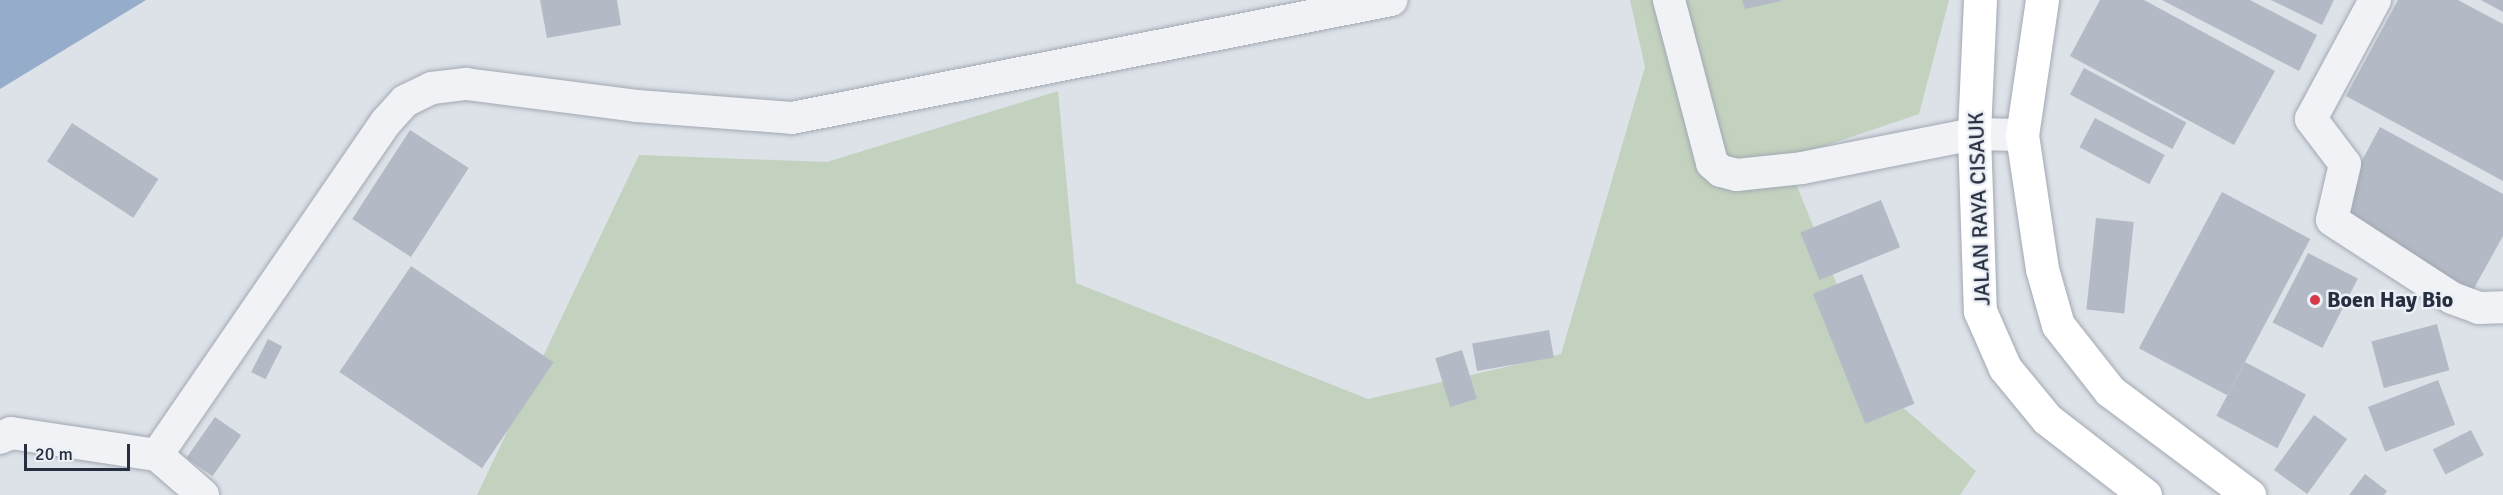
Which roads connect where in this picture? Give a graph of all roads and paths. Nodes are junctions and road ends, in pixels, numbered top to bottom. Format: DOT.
graph roads {
  1 [pos="1391,0"];
  2 [pos="1669,0"];
  3 [pos="1980,0"];
  4 [pos="2042,0"];
  5 [pos="2375,0"];
  6 [pos="1974,134"];
  7 [pos="2022,135"];
  8 [pos="2503,307"];
  9 [pos="0,438"];
  10 [pos="157,455"];
  11 [pos="203,495"];
  12 [pos="2145,495"];
  13 [pos="2249,495"];
  1 -- 10 [label="street"];
  2 -- 6 [label="street"];
  3 -- 6 [label="main road, JALAN RAYA CISAUK"];
  4 -- 7 [label="main road, JALAN RAYA CISAUK"];
  5 -- 8 [label="street"];
  6 -- 7 [label="street"];
  6 -- 12 [label="main road, JALAN RAYA CISAUK"];
  7 -- 13 [label="main road, JALAN RAYA CISAUK"];
  9 -- 10 [label="street"];
  10 -- 11 [label="street"];
}
